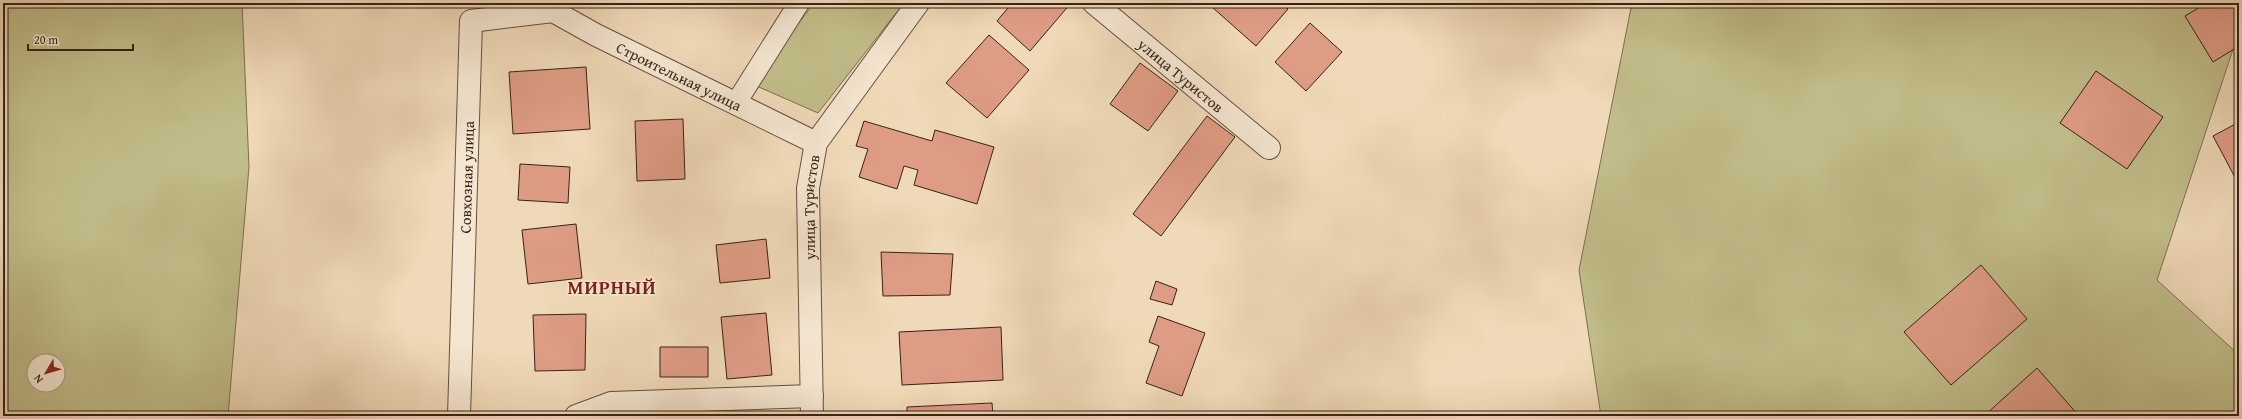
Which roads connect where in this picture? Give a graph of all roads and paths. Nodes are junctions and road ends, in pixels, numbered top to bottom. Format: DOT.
graph roads {
  1 [pos="918,3"];
  2 [pos="1094,3"];
  3 [pos="790,6"];
  4 [pos="556,7"];
  5 [pos="736,103"];
  6 [pos="816,143"];
  7 [pos="1268,148"];
  8 [pos="812,406"];
  9 [pos="459,416"];
  10 [pos="576,416"];
  1 -- 6 [label="street, улица Туристов"];
  2 -- 7 [label="street, улица Туристов"];
  3 -- 5 [label="lane"];
  4 -- 5 [label="street, Строительная улица"];
  4 -- 9 [label="street, Совхозная улица"];
  5 -- 6 [label="street, Строительная улица"];
  6 -- 8 [label="street, улица Туристов"];
  8 -- 10 [label="street, улица Туристов"];
}
